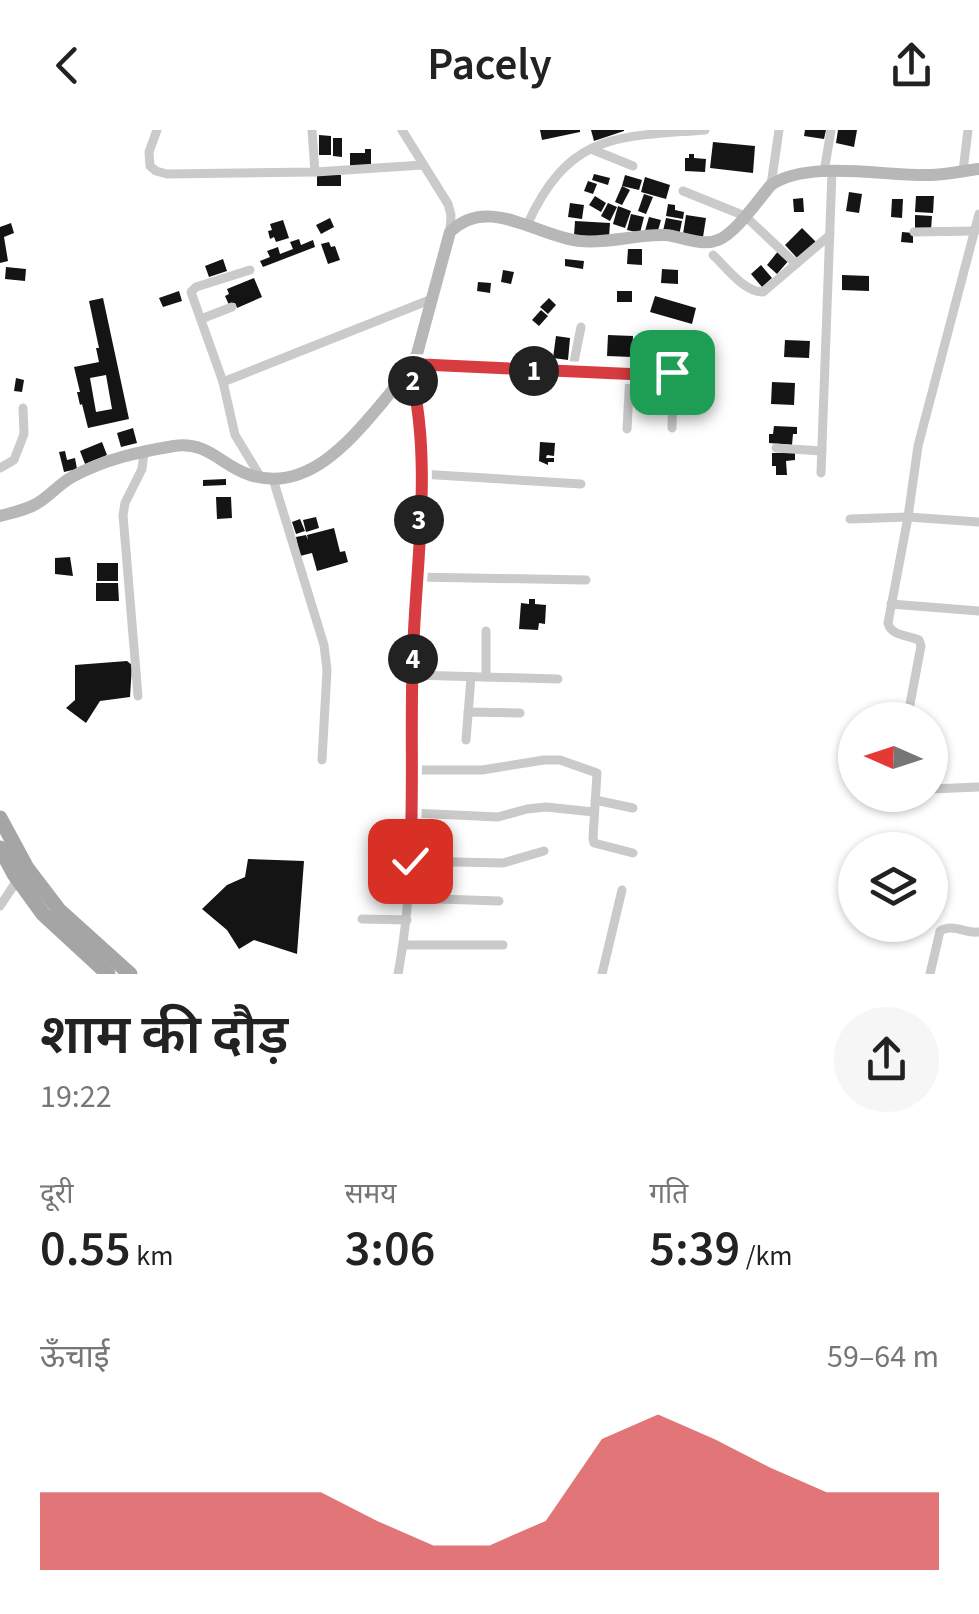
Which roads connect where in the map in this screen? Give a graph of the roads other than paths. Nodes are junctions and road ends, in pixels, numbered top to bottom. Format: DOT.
graph roads {
  1 [pos="156,130"];
  2 [pos="312,130"];
  3 [pos="402,130"];
  4 [pos="705,130"];
  5 [pos="779,130"];
  6 [pos="831,130"];
  7 [pos="968,130"];
  8 [pos="591,149"];
  9 [pos="423,164"];
  10 [pos="633,166"];
  11 [pos="979,169"];
  12 [pos="828,171"];
  13 [pos="315,172"];
  14 [pos="963,172"];
  15 [pos="771,186"];
  16 [pos="684,192"];
  17 [pos="979,214"];
  18 [pos="745,216"];
  19 [pos="528,224"];
  20 [pos="975,230"];
  21 [pos="450,232"];
  22 [pos="914,232"];
  23 [pos="830,235"];
  24 [pos="713,255"];
  25 [pos="796,264"];
  26 [pos="250,270"];
  27 [pos="432,299"];
  28 [pos="232,308"];
  29 [pos="201,319"];
  30 [pos="581,328"];
  31 [pos="411,367"];
  32 [pos="572,372"];
  33 [pos="630,374"];
  34 [pos="223,382"];
  35 [pos="23,408"];
  36 [pos="672,428"];
  37 [pos="627,430"];
  38 [pos="776,448"];
  39 [pos="822,451"];
  40 [pos="144,452"];
  41 [pos="0,468"];
  42 [pos="821,473"];
  43 [pos="421,474"];
  44 [pos="267,478"];
  45 [pos="581,484"];
  46 [pos="0,516"];
  47 [pos="908,517"];
  48 [pos="850,519"];
  49 [pos="979,522"];
  50 [pos="416,578"];
  51 [pos="586,580"];
  52 [pos="891,604"];
  53 [pos="979,612"];
  54 [pos="486,631"];
  55 [pos="412,675"];
  56 [pos="470,677"];
  57 [pos="486,677"];
  58 [pos="558,679"];
  59 [pos="138,696"];
  60 [pos="910,702"];
  61 [pos="468,712"];
  62 [pos="520,712"];
  63 [pos="466,740"];
  64 [pos="322,760"];
  65 [pos="412,770"];
  66 [pos="979,787"];
  67 [pos="948,788"];
  68 [pos="595,800"];
  69 [pos="633,808"];
  70 [pos="594,812"];
  71 [pos="412,814"];
  72 [pos="0,818"];
  73 [pos="2,852"];
  74 [pos="544,852"];
  75 [pos="633,852"];
  76 [pos="410,861"];
  77 [pos="18,879"];
  78 [pos="622,890"];
  79 [pos="408,898"];
  80 [pos="499,901"];
  81 [pos="0,906"];
  82 [pos="362,919"];
  83 [pos="407,920"];
  84 [pos="979,932"];
  85 [pos="404,945"];
  86 [pos="504,945"];
  87 [pos="108,974"];
  88 [pos="130,974"];
  89 [pos="398,974"];
  90 [pos="602,974"];
  91 [pos="930,974"];
  1 -- 13 [label="street"];
  2 -- 13 [label="street"];
  3 -- 9 [label="street"];
  4 -- 8 [label="street"];
  5 -- 15 [label="street"];
  6 -- 12 [label="street"];
  7 -- 14 [label="street"];
  8 -- 10 [label="street"];
  8 -- 19 [label="street"];
  9 -- 13 [label="street"];
  9 -- 21 [label="street"];
  11 -- 14 [label="main road"];
  12 -- 14 [label="main road"];
  12 -- 15 [label="main road"];
  12 -- 23 [label="street"];
  15 -- 18 [label="main road"];
  16 -- 18 [label="street"];
  17 -- 20 [label="street"];
  18 -- 19 [label="main road"];
  18 -- 25 [label="street"];
  19 -- 21 [label="main road"];
  20 -- 22 [label="street"];
  20 -- 47 [label="street"];
  21 -- 27 [label="main road"];
  23 -- 25 [label="street"];
  23 -- 39 [label="street"];
  24 -- 25 [label="street"];
  26 -- 29 [label="street"];
  27 -- 31 [label="main road"];
  27 -- 34 [label="street"];
  28 -- 29 [label="street"];
  29 -- 34 [label="street"];
  30 -- 32 [label="street"];
  31 -- 32 [label="street"];
  31 -- 43 [label="street"];
  31 -- 44 [label="main road"];
  32 -- 33 [label="street"];
  33 -- 36 [label="street"];
  33 -- 37 [label="street"];
  34 -- 44 [label="street"];
  35 -- 41 [label="street"];
  38 -- 39 [label="street"];
  39 -- 42 [label="street"];
  40 -- 44 [label="main road"];
  40 -- 46 [label="main road"];
  40 -- 59 [label="street"];
  43 -- 45 [label="street"];
  43 -- 50 [label="street"];
  44 -- 64 [label="street"];
  47 -- 48 [label="street"];
  47 -- 49 [label="street"];
  47 -- 52 [label="street"];
  50 -- 51 [label="street"];
  50 -- 55 [label="street"];
  52 -- 53 [label="street"];
  52 -- 60 [label="street"];
  54 -- 57 [label="street"];
  55 -- 56 [label="street"];
  55 -- 65 [label="street"];
  56 -- 57 [label="street"];
  56 -- 61 [label="street"];
  57 -- 58 [label="street"];
  61 -- 62 [label="street"];
  61 -- 63 [label="street"];
  65 -- 68 [label="street"];
  65 -- 71 [label="street"];
  66 -- 67 [label="street"];
  68 -- 69 [label="street"];
  68 -- 70 [label="street"];
  70 -- 71 [label="street"];
  70 -- 75 [label="street"];
  71 -- 76 [label="street"];
  72 -- 88 [label="main road"];
  73 -- 77 [label="main road"];
  74 -- 76 [label="street"];
  76 -- 79 [label="street"];
  77 -- 81 [label="street"];
  77 -- 87 [label="main road"];
  78 -- 90 [label="street"];
  79 -- 80 [label="street"];
  79 -- 83 [label="street"];
  82 -- 83 [label="street"];
  83 -- 85 [label="street"];
  84 -- 91 [label="street"];
  85 -- 86 [label="street"];
  85 -- 89 [label="street"];
}
